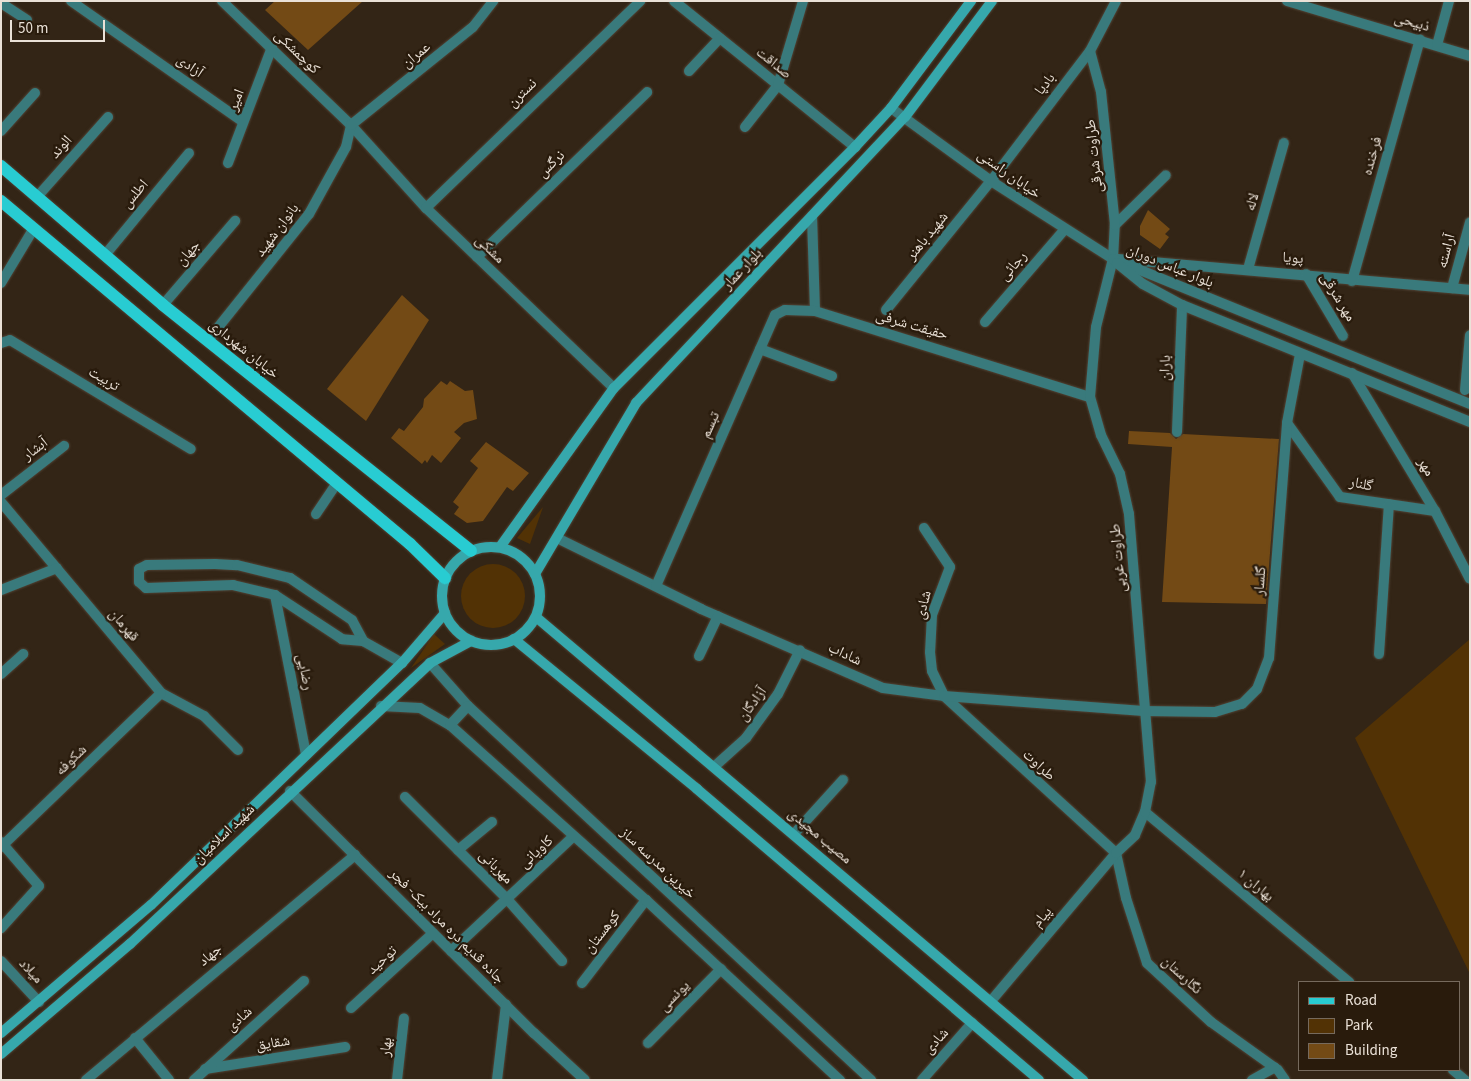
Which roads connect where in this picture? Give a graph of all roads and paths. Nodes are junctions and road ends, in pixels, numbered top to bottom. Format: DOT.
graph roads {
  1 [pos="71,1"];
  2 [pos="222,1"];
  3 [pos="493,1"];
  4 [pos="640,1"];
  5 [pos="674,1"];
  6 [pos="803,1"];
  7 [pos="971,1"];
  8 [pos="992,1"];
  9 [pos="1116,1"];
  10 [pos="1287,1"];
  11 [pos="1450,1"];
  12 [pos="1,4"];
  13 [pos="27,20"];
  14 [pos="720,38"];
  15 [pos="1420,39"];
  16 [pos="1437,45"];
  17 [pos="272,47"];
  18 [pos="1090,51"];
  19 [pos="1470,56"];
  20 [pos="689,71"];
  21 [pos="778,85"];
  22 [pos="647,92"];
  23 [pos="35,93"];
  24 [pos="891,108"];
  25 [pos="108,117"];
  26 [pos="905,117"];
  27 [pos="244,122"];
  28 [pos="351,125"];
  29 [pos="745,127"];
  30 [pos="1,131"];
  31 [pos="1284,144"];
  32 [pos="855,147"];
  33 [pos="189,153"];
  34 [pos="228,163"];
  35 [pos="1,166"];
  36 [pos="1166,175"];
  37 [pos="991,181"];
  38 [pos="37,197"];
  39 [pos="1,201"];
  40 [pos="426,208"];
  41 [pos="812,216"];
  42 [pos="235,221"];
  43 [pos="1470,222"];
  44 [pos="1115,225"];
  45 [pos="34,228"];
  46 [pos="1064,230"];
  47 [pos="105,255"];
  48 [pos="476,257"];
  49 [pos="1113,259"];
  50 [pos="1248,269"];
  51 [pos="1306,274"];
  52 [pos="1352,281"];
  53 [pos="1,283"];
  54 [pos="1452,288"];
  55 [pos="1470,290"];
  56 [pos="163,305"];
  57 [pos="1182,305"];
  58 [pos="886,310"];
  59 [pos="815,311"];
  60 [pos="985,322"];
  61 [pos="1470,334"];
  62 [pos="1343,336"];
  63 [pos="208,340"];
  64 [pos="1,343"];
  65 [pos="760,349"];
  66 [pos="1300,354"];
  67 [pos="1352,373"];
  68 [pos="832,376"];
  69 [pos="614,388"];
  70 [pos="1465,390"];
  71 [pos="1090,397"];
  72 [pos="1470,404"];
  73 [pos="1470,422"];
  74 [pos="1287,423"];
  75 [pos="1178,432"];
  76 [pos="64,446"];
  77 [pos="191,449"];
  78 [pos="337,483"];
  79 [pos="1,496"];
  80 [pos="1,502"];
  81 [pos="1389,504"];
  82 [pos="1435,512"];
  83 [pos="316,514"];
  84 [pos="924,528"];
  85 [pos="557,538"];
  86 [pos="500,547"];
  87 [pos="471,551"];
  88 [pos="57,568"];
  89 [pos="535,574"];
  90 [pos="446,578"];
  91 [pos="1470,580"];
  92 [pos="656,586"];
  93 [pos="1,590"];
  94 [pos="275,595"];
  95 [pos="445,613"];
  96 [pos="718,616"];
  97 [pos="536,617"];
  98 [pos="514,640"];
  99 [pos="363,641"];
  100 [pos="471,641"];
  101 [pos="800,650"];
  102 [pos="23,654"];
  103 [pos="1379,654"];
  104 [pos="699,656"];
  105 [pos="402,663"];
  106 [pos="430,663"];
  107 [pos="1,674"];
  108 [pos="161,694"];
  109 [pos="944,696"];
  110 [pos="381,706"];
  111 [pos="468,706"];
  112 [pos="1143,710"];
  113 [pos="450,725"];
  114 [pos="238,750"];
  115 [pos="306,755"];
  116 [pos="715,766"];
  117 [pos="843,780"];
  118 [pos="290,791"];
  119 [pos="405,797"];
  120 [pos="1145,812"];
  121 [pos="492,822"];
  122 [pos="794,834"];
  123 [pos="574,836"];
  124 [pos="2,845"];
  125 [pos="458,850"];
  126 [pos="1116,853"];
  127 [pos="355,855"];
  128 [pos="507,899"];
  129 [pos="646,900"];
  130 [pos="1,928"];
  131 [pos="433,933"];
  132 [pos="451,951"];
  133 [pos="562,961"];
  134 [pos="1,962"];
  135 [pos="721,970"];
  136 [pos="304,981"];
  137 [pos="1347,981"];
  138 [pos="582,983"];
  139 [pos="991,1001"];
  140 [pos="39,1002"];
  141 [pos="506,1005"];
  142 [pos="351,1008"];
  143 [pos="404,1018"];
  144 [pos="972,1023"];
  145 [pos="1,1033"];
  146 [pos="135,1038"];
  147 [pos="648,1043"];
  148 [pos="345,1047"];
  149 [pos="1,1054"];
  150 [pos="1275,1067"];
  151 [pos="205,1069"];
  152 [pos="1454,1071"];
  153 [pos="86,1080"];
  154 [pos="169,1080"];
  155 [pos="194,1080"];
  156 [pos="397,1080"];
  157 [pos="497,1080"];
  158 [pos="586,1080"];
  159 [pos="840,1080"];
  160 [pos="871,1080"];
  161 [pos="922,1080"];
  162 [pos="1039,1080"];
  163 [pos="1082,1080"];
  164 [pos="1252,1080"];
  165 [pos="1285,1080"];
  166 [pos="1465,1080"];
  1 -- 27 [label="street, آزادی"];
  2 -- 17 [label="street, کوچمشکی"];
  3 -- 28 [label="street, عمران"];
  4 -- 40 [label="street, نسترن"];
  5 -- 14 [label="street, صداقت"];
  6 -- 21 [label="street"];
  7 -- 24 [label="main road, بلوار عمار"];
  8 -- 26 [label="main road, بلوار عمار"];
  9 -- 18 [label="street, بادپا"];
  10 -- 15 [label="street, ذبیحی"];
  11 -- 16 [label="street"];
  12 -- 13 [label="street"];
  14 -- 20 [label="street"];
  14 -- 21 [label="street, صداقت"];
  15 -- 16 [label="street, ذبیحی"];
  15 -- 52 [label="street, فرخنده"];
  16 -- 19 [label="street, ذبیحی"];
  17 -- 27 [label="street, امیر"];
  17 -- 28 [label="street, کوچمشکی"];
  18 -- 37 [label="street, بادپا"];
  18 -- 44 [label="street, طراوت شرقی"];
  21 -- 29 [label="street"];
  21 -- 32 [label="street, صداقت"];
  22 -- 48 [label="street, نرگس"];
  23 -- 30 [label="street"];
  24 -- 26 [label="street, خیابان راستی"];
  24 -- 32 [label="main road, بلوار عمار"];
  25 -- 38 [label="street, الوند"];
  26 -- 37 [label="street, خیابان راستی"];
  26 -- 41 [label="main road, بلوار عمار"];
  27 -- 34 [label="street, امیر"];
  28 -- 40 [label="street, مشکی"];
  28 -- 63 [label="street, بانوان شهید"];
  31 -- 50 [label="street, لاله"];
  32 -- 69 [label="main road, بلوار عمار"];
  33 -- 47 [label="street, اطلس"];
  35 -- 38 [label="main road, خیابان شهرداری"];
  36 -- 44 [label="street"];
  37 -- 46 [label="street, خیابان راستی"];
  37 -- 58 [label="street, شهید باهنر"];
  38 -- 47 [label="main road, خیابان شهرداری"];
  39 -- 45 [label="main road"];
  40 -- 48 [label="street, مشکی"];
  41 -- 59 [label="street"];
  41 -- 85 [label="main road, بلوار عمار"];
  42 -- 56 [label="street, جهان"];
  43 -- 54 [label="street, آراسته"];
  44 -- 49 [label="street, طراوت شرقی"];
  45 -- 53 [label="street"];
  45 -- 78 [label="main road"];
  46 -- 49 [label="street, خیابان راستی"];
  46 -- 60 [label="street, رجائی"];
  47 -- 56 [label="main road, خیابان شهرداری"];
  48 -- 69 [label="street, مشکی"];
  49 -- 50 [label="street, پویا"];
  49 -- 57 [label="street, بلوار عباس دوران"];
  49 -- 71 [label="street, طراوت غربی"];
  49 -- 72 [label="street, بلوار عباس دوران"];
  50 -- 51 [label="street, پویا"];
  51 -- 52 [label="street, پویا"];
  51 -- 62 [label="street, مهر شرقی"];
  52 -- 54 [label="street, پویا"];
  54 -- 55 [label="street, پویا"];
  56 -- 63 [label="main road, خیابان شهرداری"];
  57 -- 66 [label="street, بلوار عباس دوران"];
  57 -- 75 [label="street, باران"];
  59 -- 65 [label="street, تبسم"];
  59 -- 71 [label="street, حقیقت شرفی"];
  61 -- 70 [label="street"];
  63 -- 87 [label="main road, خیابان شهرداری"];
  64 -- 77 [label="street, تربیت"];
  65 -- 68 [label="street"];
  65 -- 92 [label="street, تبسم"];
  66 -- 67 [label="street, بلوار عباس دوران"];
  66 -- 74 [label="street, گلسار"];
  67 -- 73 [label="street, بلوار عباس دوران"];
  67 -- 82 [label="street, مهر"];
  69 -- 86 [label="main road, بلوار عمار"];
  71 -- 112 [label="street, طراوت غربی"];
  74 -- 81 [label="street, گلنار"];
  74 -- 112 [label="street, گلسار"];
  76 -- 79 [label="street, آبشار"];
  78 -- 83 [label="street"];
  78 -- 90 [label="main road"];
  80 -- 88 [label="street, قهرمان"];
  81 -- 82 [label="street, گلنار"];
  81 -- 103 [label="street"];
  82 -- 91 [label="street, مهر"];
  84 -- 109 [label="street, شادی"];
  85 -- 89 [label="main road, بلوار عمار"];
  85 -- 92 [label="street, شاداب"];
  86 -- 87 [label="main road"];
  86 -- 89 [label="main road"];
  87 -- 90 [label="main road"];
  88 -- 93 [label="street"];
  88 -- 108 [label="street, قهرمان"];
  89 -- 97 [label="main road"];
  90 -- 95 [label="main road"];
  92 -- 96 [label="street, شاداب"];
  94 -- 99 [label="street"];
  94 -- 99 [label="street"];
  94 -- 115 [label="street, رضایی"];
  95 -- 100 [label="main road"];
  95 -- 105 [label="main road, شهید اسلامیان"];
  96 -- 101 [label="street, شاداب"];
  96 -- 104 [label="street"];
  97 -- 98 [label="main road"];
  97 -- 116 [label="main road, مصیب مجیدی"];
  98 -- 100 [label="main road"];
  98 -- 144 [label="main road"];
  99 -- 105 [label="street"];
  100 -- 106 [label="main road, شهید اسلامیان"];
  101 -- 109 [label="street, شاداب"];
  101 -- 116 [label="street, آزادگان"];
  102 -- 107 [label="street"];
  105 -- 115 [label="main road, شهید اسلامیان"];
  106 -- 110 [label="main road, شهید اسلامیان"];
  106 -- 111 [label="street, خیرین مدرسه ساز"];
  108 -- 114 [label="street, قهرمان"];
  108 -- 124 [label="street, شکوفه"];
  109 -- 112 [label="street, شاداب"];
  109 -- 126 [label="street, طراوت"];
  110 -- 113 [label="street"];
  110 -- 118 [label="main road, شهید اسلامیان"];
  111 -- 113 [label="street"];
  111 -- 160 [label="street, خیرین مدرسه ساز"];
  112 -- 120 [label="street, طراوت غربی"];
  113 -- 123 [label="street"];
  115 -- 140 [label="main road, شهید اسلامیان"];
  116 -- 122 [label="main road, مصیب مجیدی"];
  117 -- 122 [label="street"];
  118 -- 127 [label="street, جاده قدیم دره مراد بیک- فجر"];
  118 -- 149 [label="main road, شهید اسلامیان"];
  119 -- 125 [label="street, مهربانی"];
  120 -- 126 [label="street, طراوت غربی"];
  120 -- 137 [label="street, بهاران ۱"];
  121 -- 125 [label="street"];
  122 -- 139 [label="main road, مصیب مجیدی"];
  123 -- 128 [label="street, کاویانی"];
  123 -- 129 [label="street"];
  124 -- 130 [label="street"];
  125 -- 128 [label="street, مهربانی"];
  126 -- 139 [label="street, پیام"];
  126 -- 150 [label="street, نگارستان"];
  127 -- 131 [label="street, جاده قدیم دره مراد بیک- فجر"];
  127 -- 146 [label="street, جهاد"];
  128 -- 132 [label="street, کاویانی"];
  128 -- 133 [label="street, مهربانی"];
  129 -- 135 [label="street"];
  129 -- 138 [label="street, کوهستان"];
  131 -- 132 [label="street, جاده قدیم دره مراد بیک- فجر"];
  131 -- 142 [label="street, توحید"];
  132 -- 141 [label="street, جاده قدیم دره مراد بیک- فجر"];
  134 -- 140 [label="street, میلاد"];
  135 -- 147 [label="street, یونسی"];
  135 -- 159 [label="street"];
  136 -- 151 [label="street, شادی"];
  139 -- 163 [label="main road, مصیب مجیدی"];
  140 -- 145 [label="main road, شهید اسلامیان"];
  141 -- 157 [label="street"];
  141 -- 158 [label="street, جاده قدیم دره مراد بیک- فجر"];
  143 -- 156 [label="street, بهار"];
  144 -- 161 [label="street, شادی"];
  144 -- 162 [label="main road"];
  146 -- 153 [label="street, جهاد"];
  146 -- 154 [label="street"];
  148 -- 151 [label="street, شقایق"];
  150 -- 164 [label="street"];
  150 -- 165 [label="street, نگارستان"];
  151 -- 155 [label="street, شادی"];
  152 -- 166 [label="street"];
}
